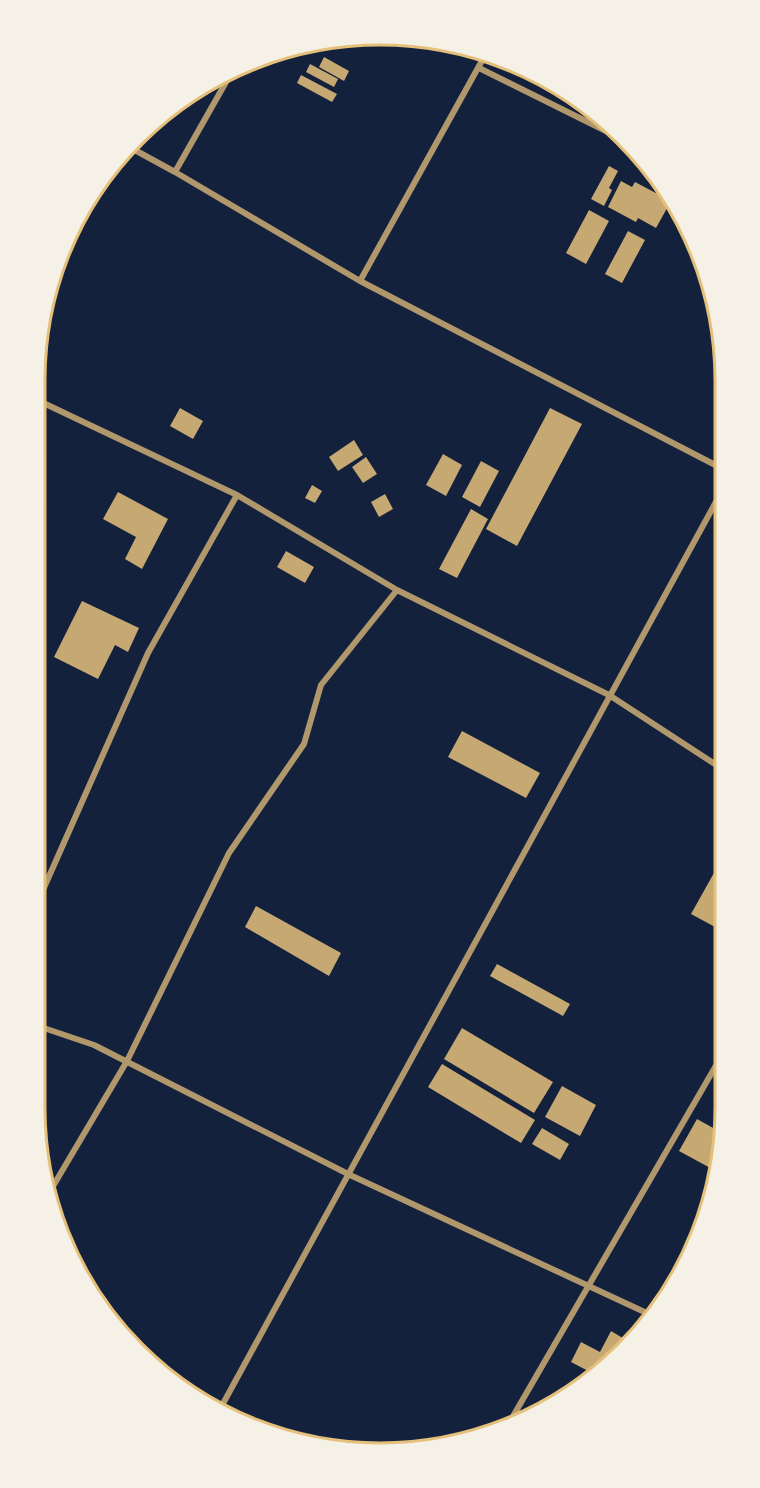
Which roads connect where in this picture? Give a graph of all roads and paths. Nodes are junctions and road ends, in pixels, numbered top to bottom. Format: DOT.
graph roads {
  1 [pos="482,61"];
  2 [pos="478,68"];
  3 [pos="225,84"];
  4 [pos="603,129"];
  5 [pos="136,151"];
  6 [pos="176,172"];
  7 [pos="360,281"];
  8 [pos="45,404"];
  9 [pos="715,465"];
  10 [pos="237,495"];
  11 [pos="715,503"];
  12 [pos="397,590"];
  13 [pos="609,695"];
  14 [pos="715,764"];
  15 [pos="45,885"];
  16 [pos="45,1028"];
  17 [pos="127,1061"];
  18 [pos="715,1066"];
  19 [pos="350,1174"];
  20 [pos="54,1185"];
  21 [pos="589,1286"];
  22 [pos="646,1312"];
  23 [pos="224,1404"];
  24 [pos="514,1414"];
  1 -- 2 [label="street"];
  2 -- 4 [label="street"];
  2 -- 7 [label="street"];
  3 -- 6 [label="street"];
  5 -- 6 [label="street"];
  6 -- 7 [label="street"];
  7 -- 9 [label="street"];
  8 -- 10 [label="street"];
  10 -- 12 [label="street"];
  10 -- 15 [label="street"];
  11 -- 13 [label="street"];
  12 -- 13 [label="street"];
  12 -- 17 [label="street"];
  13 -- 14 [label="street"];
  13 -- 19 [label="street"];
  16 -- 17 [label="street"];
  17 -- 19 [label="street"];
  17 -- 20 [label="street"];
  18 -- 21 [label="street"];
  19 -- 21 [label="street"];
  19 -- 23 [label="street"];
  21 -- 22 [label="street"];
  21 -- 24 [label="street"];
}
